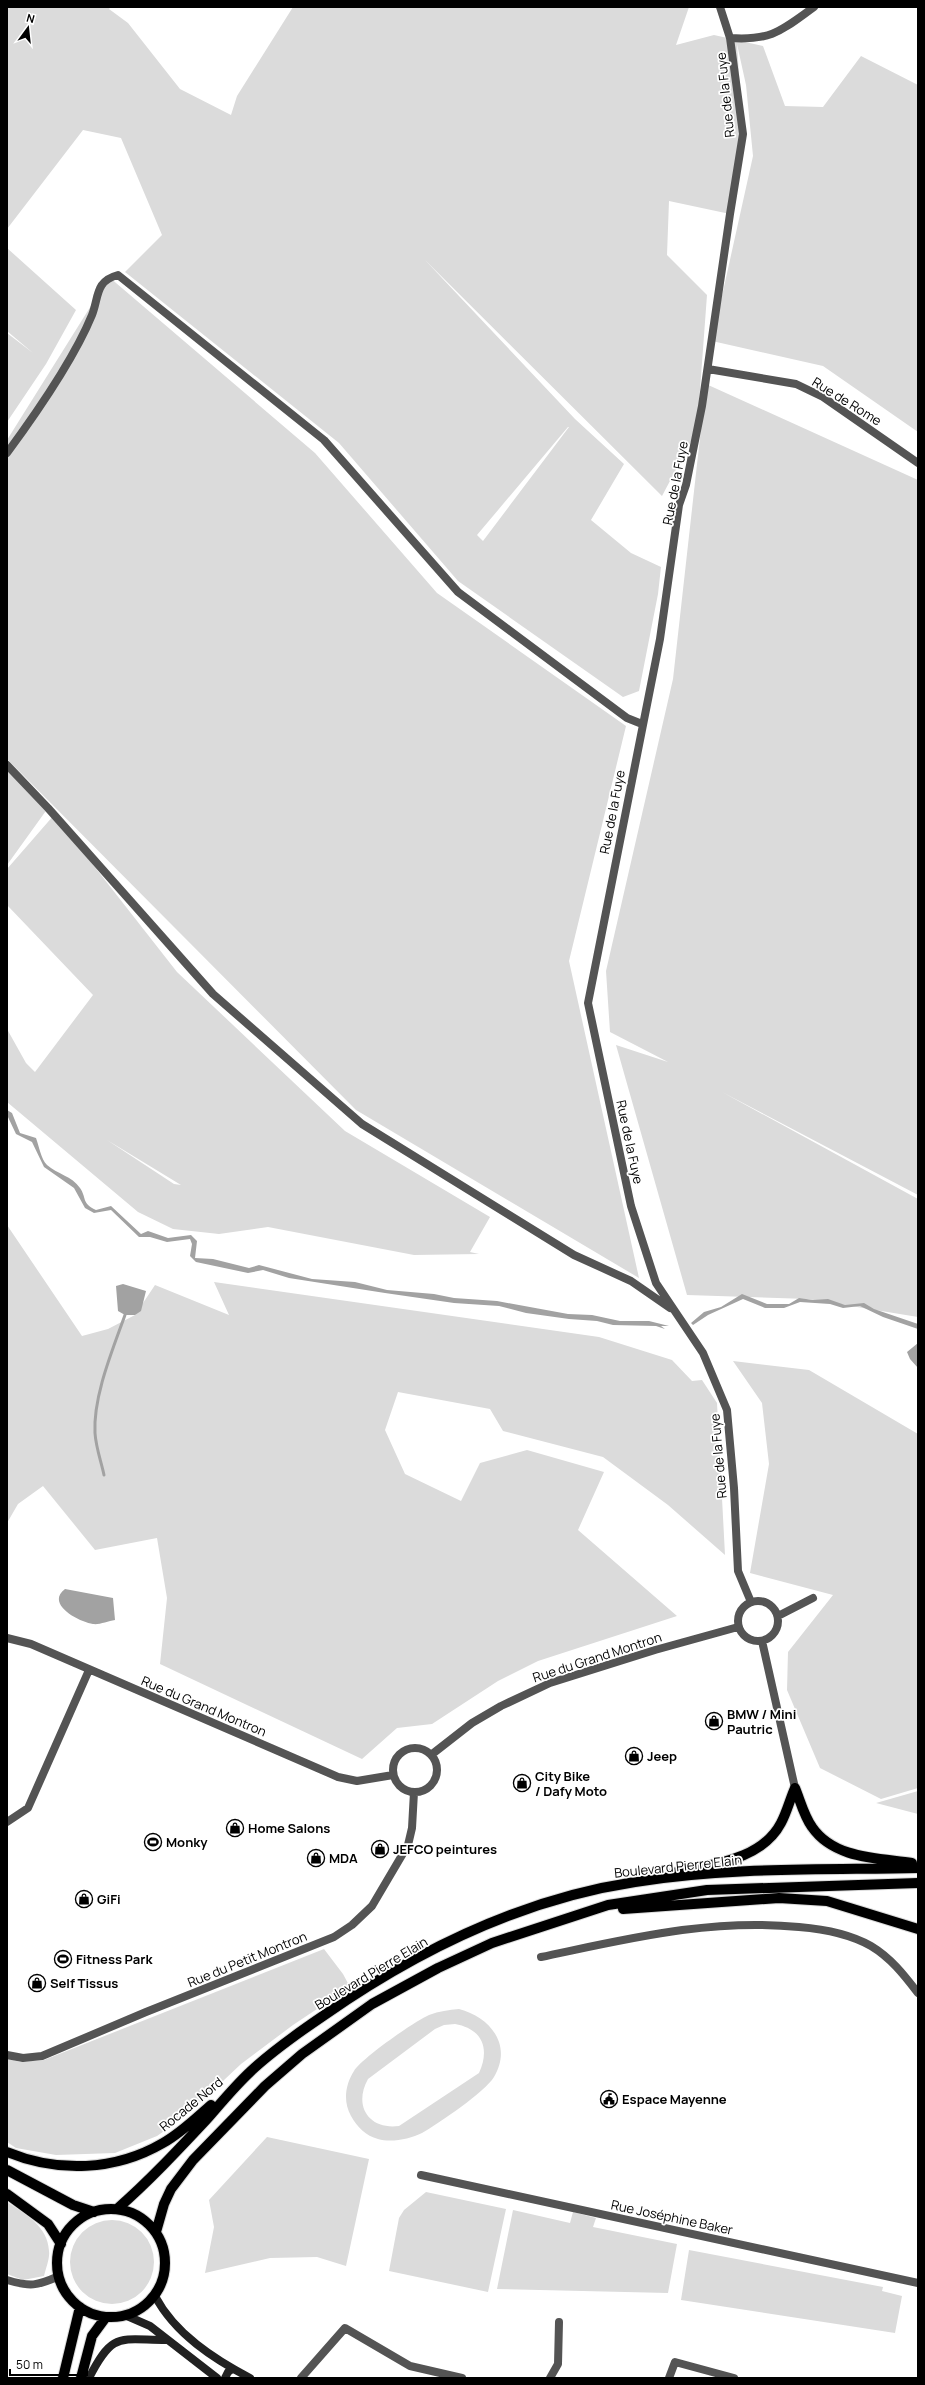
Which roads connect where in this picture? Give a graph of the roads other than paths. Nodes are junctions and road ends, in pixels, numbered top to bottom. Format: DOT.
graph roads {
  1 [pos="720,7"];
  2 [pos="814,7"];
  3 [pos="730,38"];
  4 [pos="708,369"];
  5 [pos="7,454"];
  6 [pos="918,463"];
  7 [pos="642,724"];
  8 [pos="7,765"];
  9 [pos="674,1310"];
  10 [pos="813,1598"];
  11 [pos="751,1602"];
  12 [pos="778,1616"];
  13 [pos="738,1627"];
  14 [pos="7,1638"];
  15 [pos="762,1641"];
  16 [pos="89,1670"];
  17 [pos="431,1755"];
  18 [pos="393,1775"];
  19 [pos="795,1788"];
  20 [pos="414,1792"];
  21 [pos="7,1822"];
  22 [pos="918,1864"];
  23 [pos="918,1868"];
  24 [pos="636,1882"];
  25 [pos="918,1883"];
  26 [pos="586,1912"];
  27 [pos="918,1929"];
  28 [pos="541,1957"];
  29 [pos="918,1993"];
  30 [pos="7,2055"];
  31 [pos="249,2072"];
  32 [pos="7,2152"];
  33 [pos="7,2170"];
  34 [pos="421,2175"];
  35 [pos="7,2194"];
  36 [pos="117,2209"];
  37 [pos="94,2212"];
  38 [pos="156,2232"];
  39 [pos="61,2244"];
  40 [pos="59,2276"];
  41 [pos="7,2280"];
  42 [pos="918,2283"];
  43 [pos="155,2296"];
  44 [pos="80,2308"];
  45 [pos="127,2316"];
  46 [pos="106,2317"];
  47 [pos="559,2322"];
  48 [pos="166,2340"];
  49 [pos="232,2369"];
  50 [pos="63,2378"];
  51 [pos="81,2378"];
  52 [pos="89,2378"];
  53 [pos="217,2378"];
  54 [pos="225,2378"];
  55 [pos="250,2378"];
  56 [pos="301,2378"];
  57 [pos="462,2378"];
  58 [pos="550,2378"];
  59 [pos="669,2378"];
  60 [pos="734,2378"];
  1 -- 3 [label="street, Rue de la Fuye"];
  2 -- 3 [label="street"];
  3 -- 4 [label="street, Rue de la Fuye"];
  4 -- 6 [label="street, Rue de Rome"];
  4 -- 7 [label="street, Rue de la Fuye"];
  5 -- 7 [label="street"];
  7 -- 9 [label="street, Rue de la Fuye"];
  8 -- 9 [label="street"];
  9 -- 11 [label="street, Rue de la Fuye"];
  10 -- 12 [label="street"];
  11 -- 12 [label="street"];
  11 -- 13 [label="street"];
  12 -- 15 [label="street"];
  13 -- 15 [label="street"];
  13 -- 17 [label="street, Rue du Grand Montron"];
  14 -- 16 [label="street, Rue du Grand Montron"];
  15 -- 19 [label="street"];
  16 -- 18 [label="street, Rue du Grand Montron"];
  16 -- 21 [label="street"];
  17 -- 18 [label="street"];
  17 -- 20 [label="street"];
  18 -- 20 [label="street"];
  19 -- 22 [label="main road"];
  19 -- 24 [label="main road"];
  20 -- 30 [label="street, Rue du Petit Montron"];
  23 -- 24 [label="main road, Boulevard Pierre Elain"];
  24 -- 31 [label="main road, Boulevard Pierre Elain"];
  25 -- 26 [label="main road, Boulevard Pierre Elain"];
  26 -- 27 [label="main road"];
  26 -- 38 [label="main road, Boulevard Pierre Elain"];
  28 -- 29 [label="street"];
  31 -- 32 [label="main road, Rocade Nord"];
  31 -- 36 [label="main road, Boulevard Pierre Elain"];
  33 -- 37 [label="main road"];
  34 -- 42 [label="street, Rue Joséphine Baker"];
  35 -- 39 [label="main road"];
  36 -- 37 [label="main road"];
  36 -- 38 [label="main road"];
  37 -- 39 [label="main road"];
  38 -- 43 [label="main road"];
  39 -- 40 [label="main road"];
  40 -- 41 [label="street"];
  40 -- 44 [label="main road"];
  43 -- 45 [label="main road"];
  43 -- 49 [label="main road"];
  44 -- 46 [label="main road"];
  44 -- 50 [label="main road"];
  45 -- 46 [label="main road"];
  45 -- 48 [label="main road"];
  46 -- 51 [label="main road"];
  47 -- 58 [label="street"];
  48 -- 52 [label="main road"];
  48 -- 53 [label="main road"];
  49 -- 54 [label="main road"];
  49 -- 55 [label="main road"];
  56 -- 57 [label="street"];
  59 -- 60 [label="street"];
}
